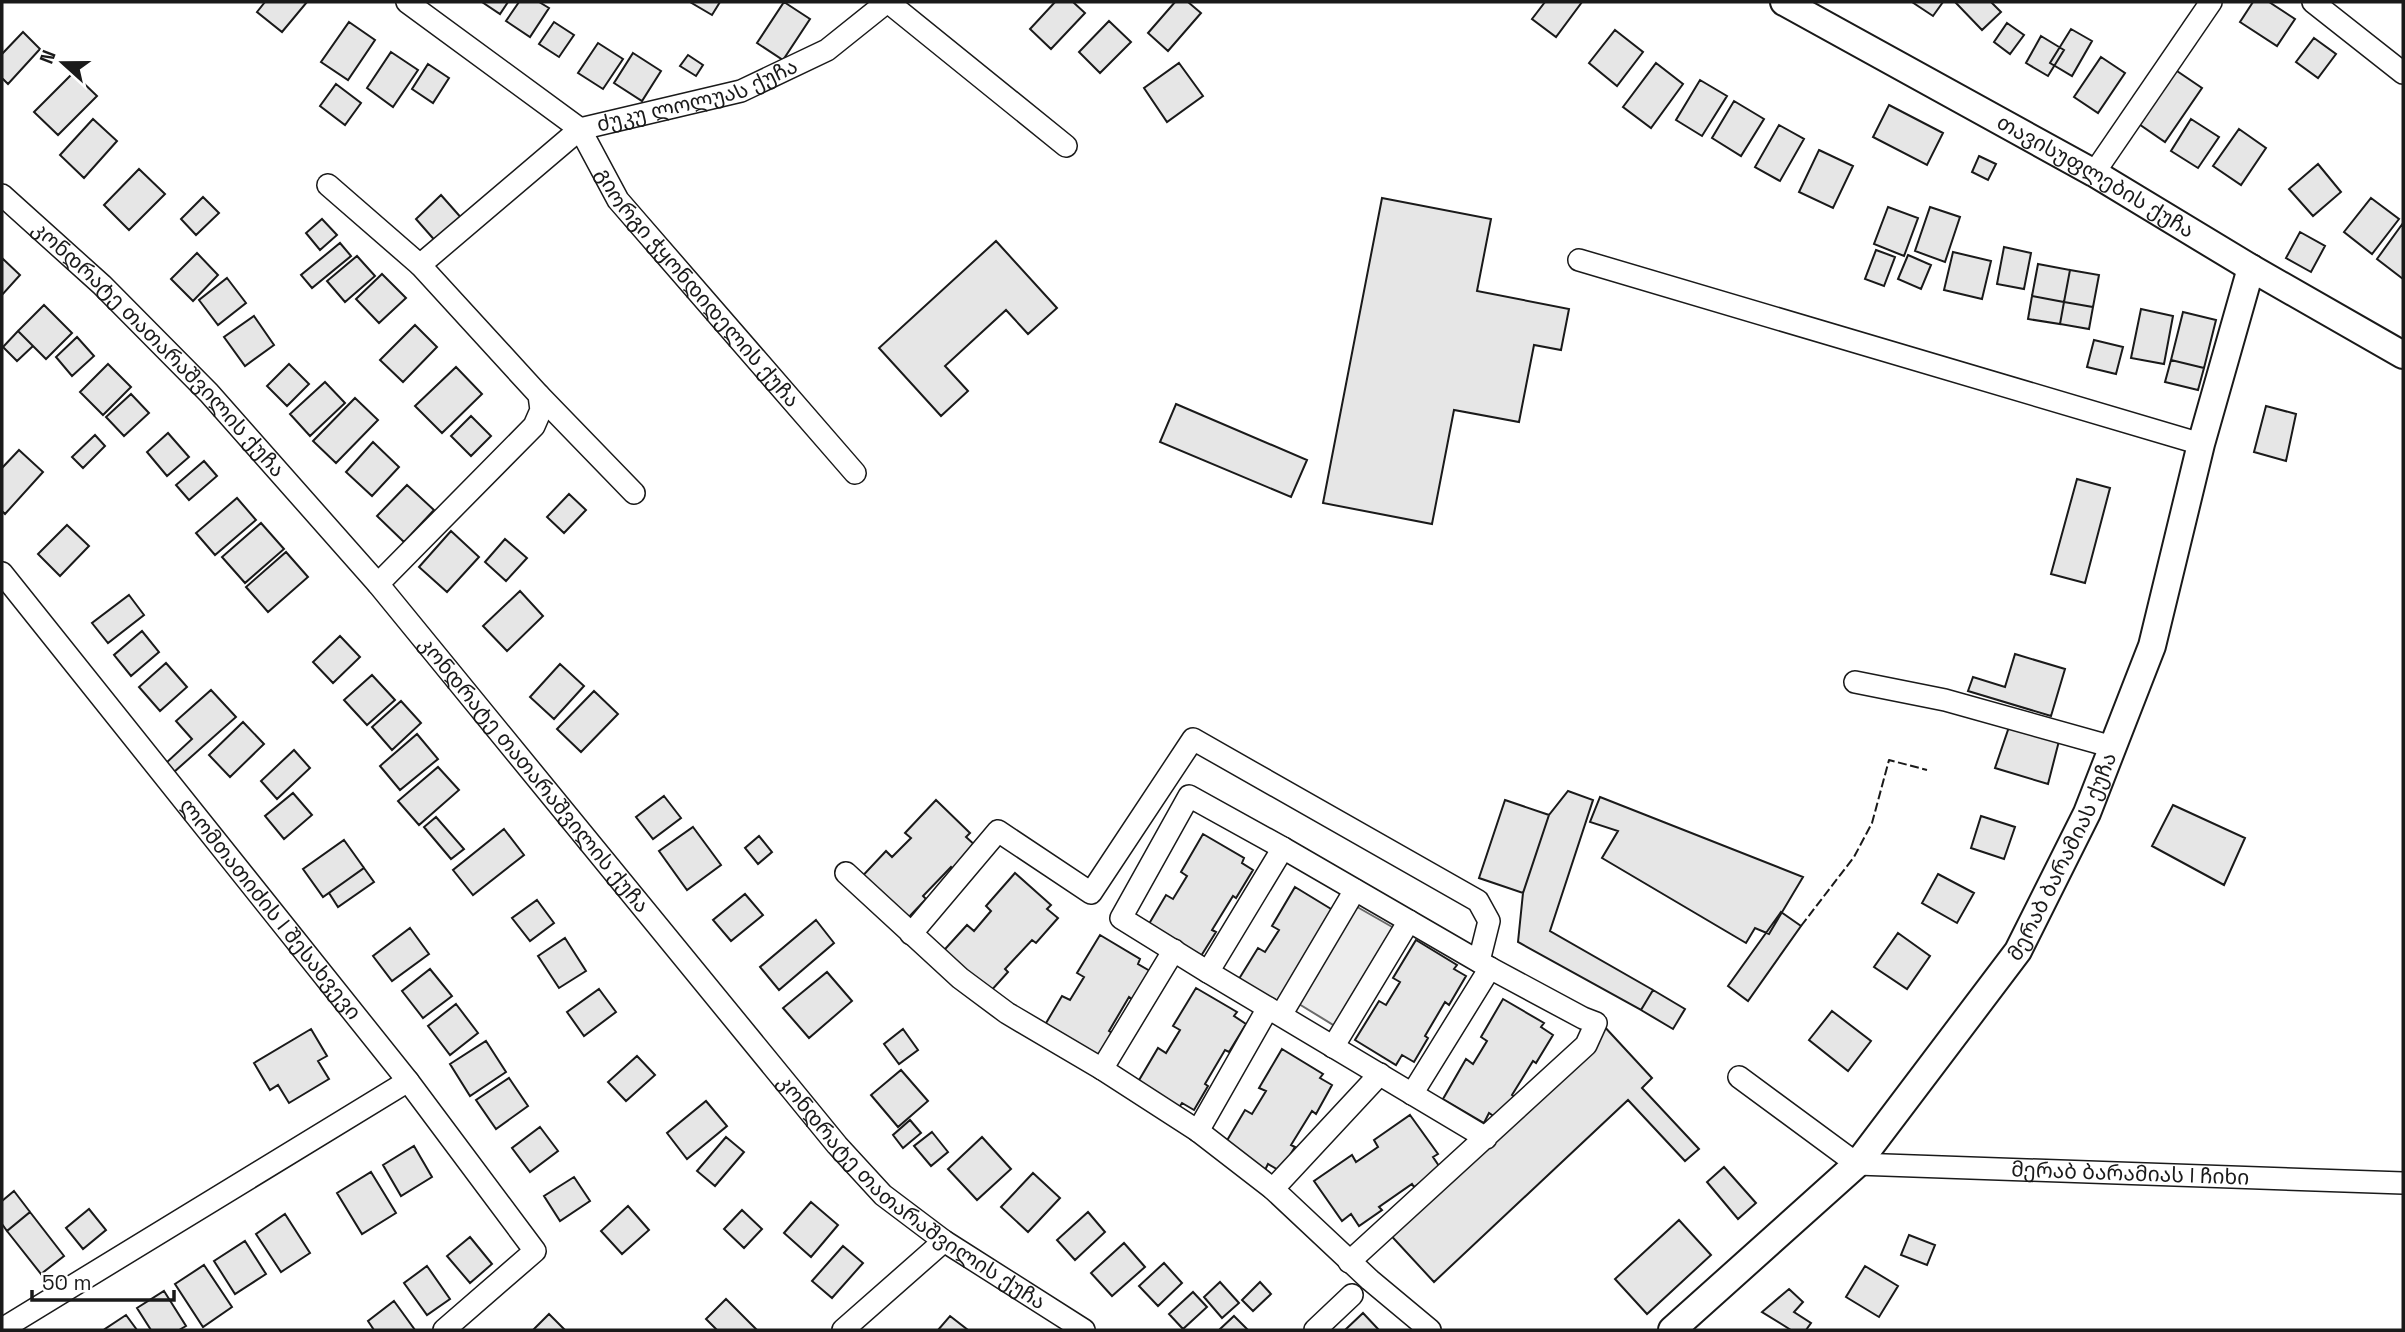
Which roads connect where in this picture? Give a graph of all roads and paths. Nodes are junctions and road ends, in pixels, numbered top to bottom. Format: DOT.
graph roads {
  1 [pos="407,2"];
  2 [pos="887,2"];
  3 [pos="1784,2"];
  4 [pos="2211,2"];
  5 [pos="2313,2"];
  6 [pos="2403,73"];
  7 [pos="580,129"];
  8 [pos="1066,146"];
  9 [pos="2094,173"];
  10 [pos="328,185"];
  11 [pos="2,195"];
  12 [pos="1579,260"];
  13 [pos="420,265"];
  14 [pos="2251,268"];
  15 [pos="2403,355"];
  16 [pos="539,395"];
  17 [pos="2201,444"];
  18 [pos="855,473"];
  19 [pos="634,493"];
  20 [pos="2,573"];
  21 [pos="378,584"];
  22 [pos="1855,682"];
  23 [pos="2113,747"];
  24 [pos="1283,848"];
  25 [pos="846,873"];
  26 [pos="1355,890"];
  27 [pos="1409,921"];
  28 [pos="911,934"];
  29 [pos="1174,950"];
  30 [pos="1484,965"];
  31 [pos="1208,972"];
  32 [pos="1274,1011"];
  33 [pos="1333,1046"];
  34 [pos="1102,1069"];
  35 [pos="1380,1074"];
  36 [pos="1739,1077"];
  37 [pos="408,1081"];
  38 [pos="1412,1094"];
  39 [pos="1198,1131"];
  40 [pos="1486,1138"];
  41 [pos="1857,1164"];
  42 [pos="2403,1183"];
  43 [pos="1273,1189"];
  44 [pos="944,1241"];
  45 [pos="1349,1262"];
  46 [pos="1352,1295"];
  47 [pos="2,1329"];
  48 [pos="444,1330"];
  49 [pos="843,1330"];
  50 [pos="1084,1330"];
  51 [pos="1315,1330"];
  52 [pos="1430,1330"];
  53 [pos="1672,1330"];
  1 -- 7 [label="street, გიორგი ჭყონდიდელის ქუჩა"];
  2 -- 7 [label="street, ძუკუ ლოლუას ქუჩა"];
  2 -- 8 [label="street"];
  3 -- 9 [label="main road, თავისუფლების ქუჩა"];
  4 -- 9 [label="street"];
  5 -- 6 [label="street"];
  7 -- 13 [label="street, ძუკუ ლოლუას ქუჩა"];
  7 -- 18 [label="street, გიორგი ჭყონდიდელის ქუჩა"];
  9 -- 14 [label="main road, თავისუფლების ქუჩა"];
  10 -- 13 [label="street"];
  11 -- 21 [label="street, კონდრატე თათარაშვილის ქუჩა"];
  12 -- 17 [label="street"];
  13 -- 16 [label="street"];
  14 -- 15 [label="main road, თავისუფლების ქუჩა"];
  14 -- 17 [label="main road, მერაბ ბარამიას ქუჩა"];
  16 -- 19 [label="street"];
  16 -- 21 [label="street"];
  17 -- 23 [label="main road, მერაბ ბარამიას ქუჩა"];
  20 -- 37 [label="street, ლომთათიძის I შესახვევი"];
  21 -- 44 [label="street, კონდრატე თათარაშვილის ქუჩა"];
  22 -- 23 [label="street"];
  23 -- 41 [label="main road, მერაბ ბარამიას ქუჩა"];
  24 -- 26 [label="street"];
  24 -- 29 [label="street"];
  24 -- 31 [label="street"];
  25 -- 28 [label="street"];
  26 -- 27 [label="street"];
  26 -- 32 [label="street"];
  27 -- 30 [label="street"];
  27 -- 33 [label="street"];
  28 -- 30 [label="street"];
  28 -- 34 [label="street"];
  29 -- 31 [label="street"];
  29 -- 34 [label="street"];
  30 -- 38 [label="street"];
  30 -- 40 [label="street"];
  31 -- 32 [label="street"];
  32 -- 33 [label="street"];
  32 -- 39 [label="street"];
  33 -- 35 [label="street"];
  34 -- 39 [label="street"];
  35 -- 38 [label="street"];
  35 -- 43 [label="street"];
  36 -- 41 [label="street"];
  37 -- 47 [label="street"];
  37 -- 48 [label="street, ლომთათიძის I შესახვევი"];
  38 -- 40 [label="street"];
  39 -- 43 [label="street"];
  40 -- 45 [label="street"];
  41 -- 42 [label="street, მერაბ ბარამიას I ჩიხი"];
  41 -- 53 [label="main road, მერაბ ბარამიას ქუჩა"];
  43 -- 45 [label="street"];
  44 -- 49 [label="street"];
  44 -- 50 [label="street, კონდრატე თათარაშვილის ქუჩა"];
  45 -- 52 [label="street"];
  46 -- 51 [label="street"];
}
